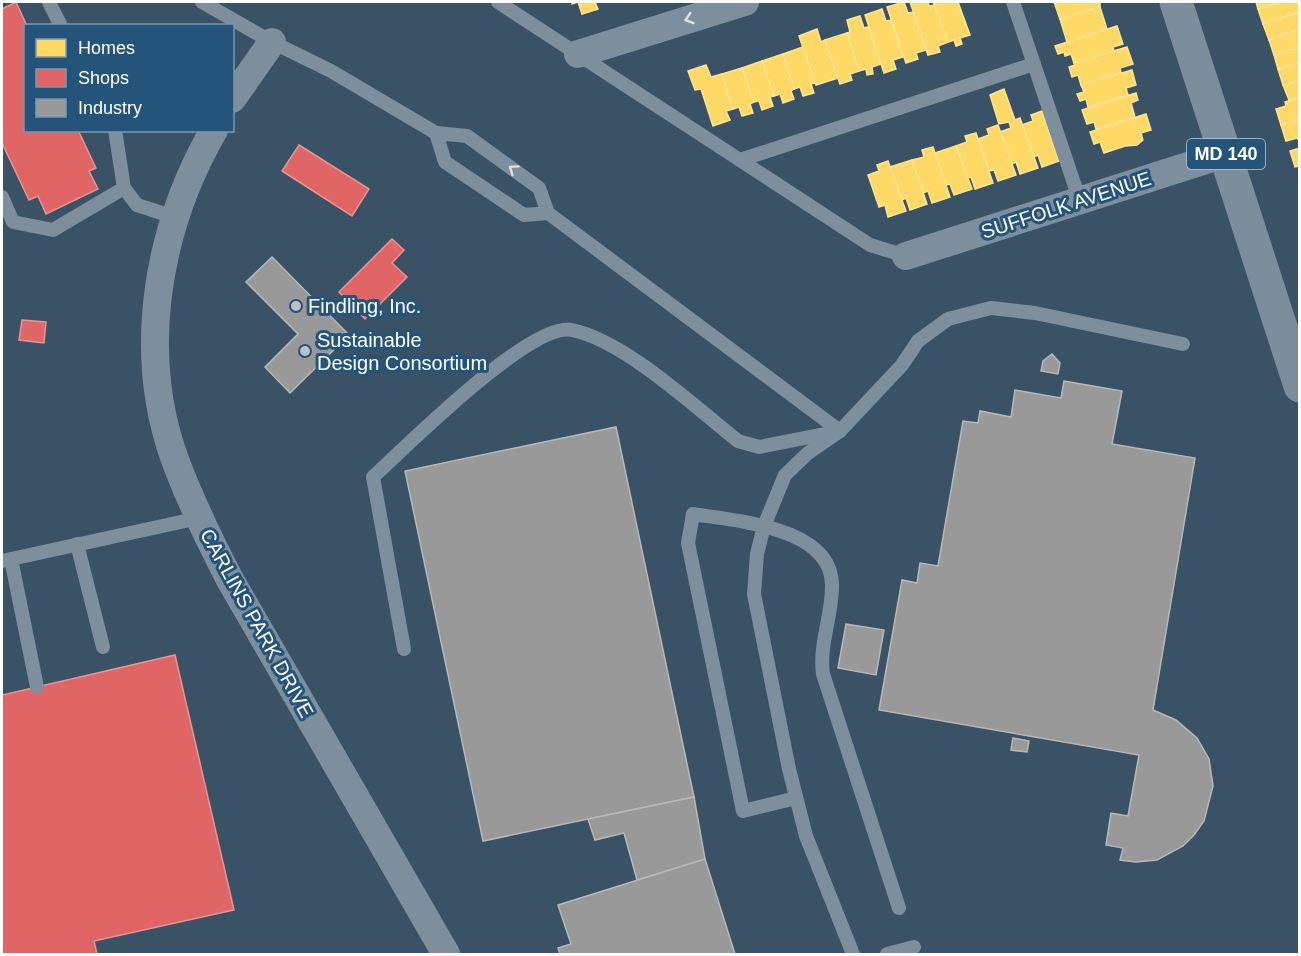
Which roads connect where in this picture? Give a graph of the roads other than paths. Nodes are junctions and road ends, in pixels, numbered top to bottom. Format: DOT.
graph roads {
  1 [pos="49,2"];
  2 [pos="202,2"];
  3 [pos="498,2"];
  4 [pos="745,2"];
  5 [pos="1013,2"];
  6 [pos="1176,2"];
  7 [pos="60,24"];
  8 [pos="272,42"];
  9 [pos="578,54"];
  10 [pos="1034,64"];
  11 [pos="234,96"];
  12 [pos="115,132"];
  13 [pos="213,132"];
  14 [pos="436,133"];
  15 [pos="1226,154"];
  16 [pos="740,160"];
  17 [pos="124,188"];
  18 [pos="2,198"];
  19 [pos="1080,201"];
  20 [pos="548,213"];
  21 [pos="174,217"];
  22 [pos="906,256"];
  23 [pos="1184,344"];
  24 [pos="1299,386"];
  25 [pos="840,431"];
  26 [pos="199,518"];
  27 [pos="764,526"];
  28 [pos="77,544"];
  29 [pos="6,560"];
  30 [pos="103,647"];
  31 [pos="404,649"];
  32 [pos="37,687"];
  33 [pos="796,798"];
  34 [pos="899,908"];
  35 [pos="914,947"];
  36 [pos="446,954"];
  37 [pos="852,954"];
  38 [pos="886,954"];
  1 -- 7 [label="lane"];
  2 -- 8 [label="lane"];
  3 -- 9 [label="lane"];
  4 -- 9 [label="street, one-way"];
  5 -- 10 [label="lane"];
  6 -- 15 [label="main road, MD 140"];
  8 -- 11 [label="street"];
  8 -- 14 [label="lane"];
  9 -- 16 [label="lane"];
  10 -- 16 [label="lane"];
  10 -- 19 [label="lane"];
  12 -- 17 [label="lane"];
  13 -- 21 [label="street, CARLINS PARK DRIVE"];
  20 -- 14 [label="lane, one-way"];
  14 -- 20 [label="lane"];
  15 -- 19 [label="street, SUFFOLK AVENUE"];
  15 -- 24 [label="main road, MD 140"];
  16 -- 22 [label="lane"];
  17 -- 18 [label="lane"];
  17 -- 21 [label="lane"];
  19 -- 22 [label="street, SUFFOLK AVENUE"];
  20 -- 25 [label="lane"];
  21 -- 26 [label="street, CARLINS PARK DRIVE"];
  23 -- 25 [label="lane"];
  25 -- 27 [label="lane"];
  25 -- 31 [label="lane"];
  26 -- 28 [label="lane"];
  26 -- 36 [label="street, CARLINS PARK DRIVE"];
  27 -- 33 [label="lane"];
  27 -- 33 [label="lane"];
  27 -- 34 [label="lane"];
  28 -- 29 [label="lane"];
  28 -- 30 [label="lane"];
  29 -- 32 [label="lane"];
  33 -- 37 [label="lane"];
  35 -- 38 [label="lane"];
}
